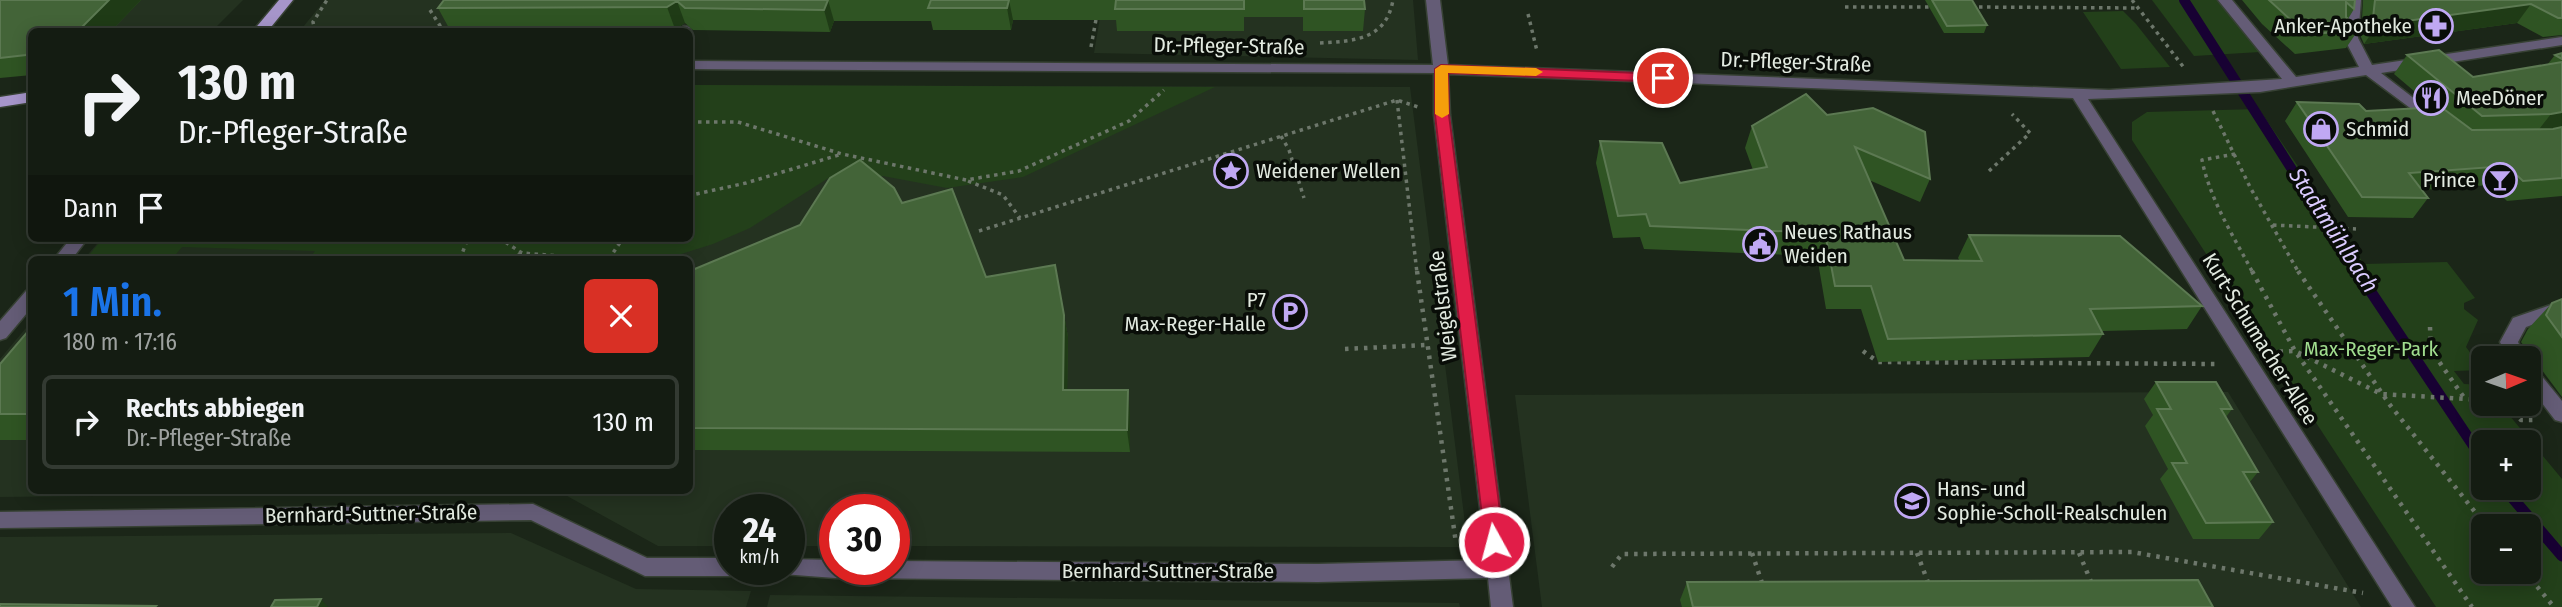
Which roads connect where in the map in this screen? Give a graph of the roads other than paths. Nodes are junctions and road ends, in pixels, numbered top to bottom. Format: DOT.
graph roads {
  1 [pos="286,0"];
  2 [pos="1433,0"];
  3 [pos="2225,0"];
  4 [pos="2354,0"];
  5 [pos="262,28"];
  6 [pos="2562,41"];
  7 [pos="693,65"];
  8 [pos="1441,69"];
  9 [pos="2367,69"];
  10 [pos="2293,83"];
  11 [pos="2078,95"];
  12 [pos="28,98"];
  13 [pos="0,102"];
  14 [pos="2454,136"];
  15 [pos="77,242"];
  16 [pos="65,256"];
  17 [pos="28,300"];
  18 [pos="2562,307"];
  19 [pos="0,332"];
  20 [pos="2511,346"];
  21 [pos="2541,388"];
  22 [pos="2562,415"];
  23 [pos="0,520"];
  24 [pos="714,567"];
  25 [pos="1498,569"];
  26 [pos="910,570"];
  27 [pos="2401,603"];
  28 [pos="1502,607"];
  1 -- 5 [label="main road"];
  2 -- 8 [label="street, Weigelstraße"];
  3 -- 10 [label="street"];
  4 -- 9 [label="street"];
  6 -- 9 [label="street, Dr.-Pfleger-Straße"];
  7 -- 8 [label="street, Dr.-Pfleger-Straße"];
  8 -- 11 [label="street, Dr.-Pfleger-Straße"];
  8 -- 25 [label="street, Weigelstraße"];
  9 -- 10 [label="street, Dr.-Pfleger-Straße"];
  9 -- 14 [label="street"];
  10 -- 11 [label="street, Dr.-Pfleger-Straße"];
  11 -- 27 [label="street, Kurt-Schumacher-Allee"];
  12 -- 13 [label="main road"];
  15 -- 16 [label="street"];
  17 -- 19 [label="street"];
  18 -- 20 [label="street"];
  21 -- 22 [label="street"];
  23 -- 24 [label="street, Bernhard-Suttner-Straße"];
  25 -- 26 [label="street, Bernhard-Suttner-Straße"];
  25 -- 28 [label="street, Weigelstraße"];
}
